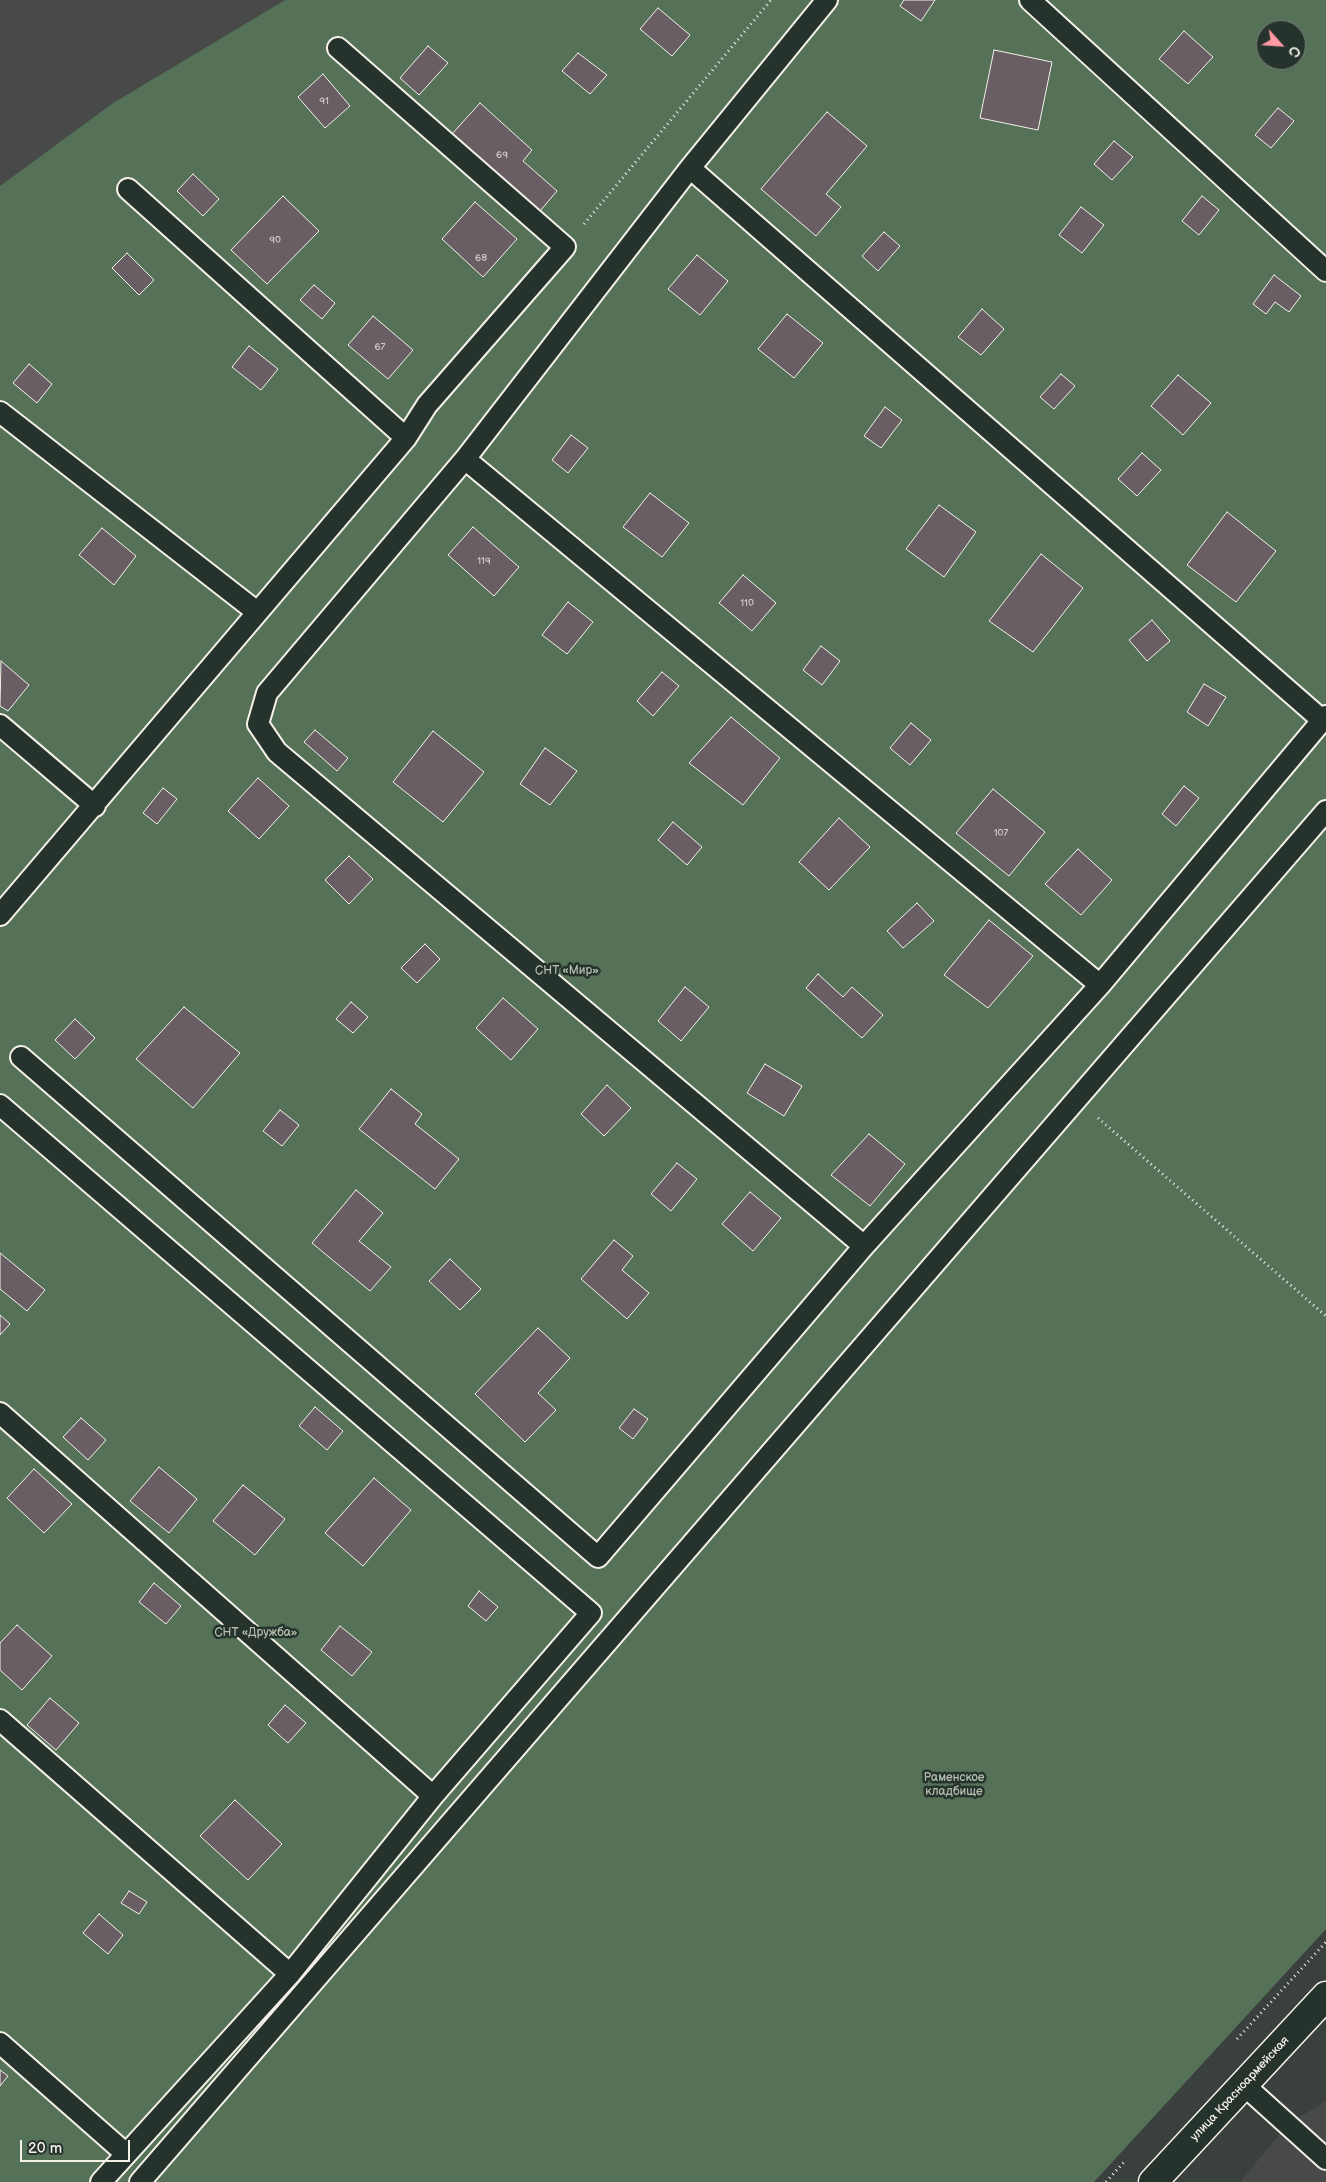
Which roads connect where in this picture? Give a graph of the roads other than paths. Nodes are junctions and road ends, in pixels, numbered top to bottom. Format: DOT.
graph roads {
  1 [pos="827,0"];
  2 [pos="1030,0"];
  3 [pos="338,48"];
  4 [pos="690,168"];
  5 [pos="128,189"];
  6 [pos="1326,271"];
  7 [pos="0,412"];
  8 [pos="406,438"];
  9 [pos="465,459"];
  10 [pos="257,612"];
  11 [pos="1324,718"];
  12 [pos="0,725"];
  13 [pos="95,806"];
  14 [pos="1326,811"];
  15 [pos="0,915"];
  16 [pos="1100,985"];
  17 [pos="21,1057"];
  18 [pos="0,1105"];
  19 [pos="864,1246"];
  20 [pos="0,1413"];
  21 [pos="0,1720"];
  22 [pos="433,1796"];
  23 [pos="290,1974"];
  24 [pos="1326,1996"];
  25 [pos="0,2044"];
  26 [pos="1244,2085"];
  27 [pos="125,2154"];
  28 [pos="1326,2160"];
  29 [pos="101,2182"];
  30 [pos="140,2182"];
  31 [pos="1153,2182"];
  1 -- 4 [label="lane"];
  2 -- 6 [label="lane"];
  3 -- 8 [label="lane"];
  4 -- 9 [label="lane"];
  4 -- 11 [label="lane"];
  5 -- 8 [label="lane"];
  7 -- 10 [label="lane"];
  8 -- 10 [label="lane"];
  9 -- 16 [label="lane"];
  9 -- 19 [label="lane"];
  10 -- 13 [label="lane"];
  11 -- 16 [label="lane"];
  12 -- 13 [label="lane"];
  13 -- 15 [label="lane"];
  14 -- 30 [label="lane"];
  16 -- 19 [label="lane"];
  17 -- 19 [label="lane"];
  18 -- 22 [label="lane"];
  20 -- 22 [label="lane"];
  21 -- 23 [label="lane"];
  22 -- 23 [label="lane"];
  23 -- 27 [label="lane"];
  24 -- 26 [label="main road, улица Красноармейская"];
  25 -- 27 [label="lane"];
  26 -- 28 [label="lane"];
  26 -- 31 [label="main road, улица Красноармейская"];
  27 -- 29 [label="lane"];
}
